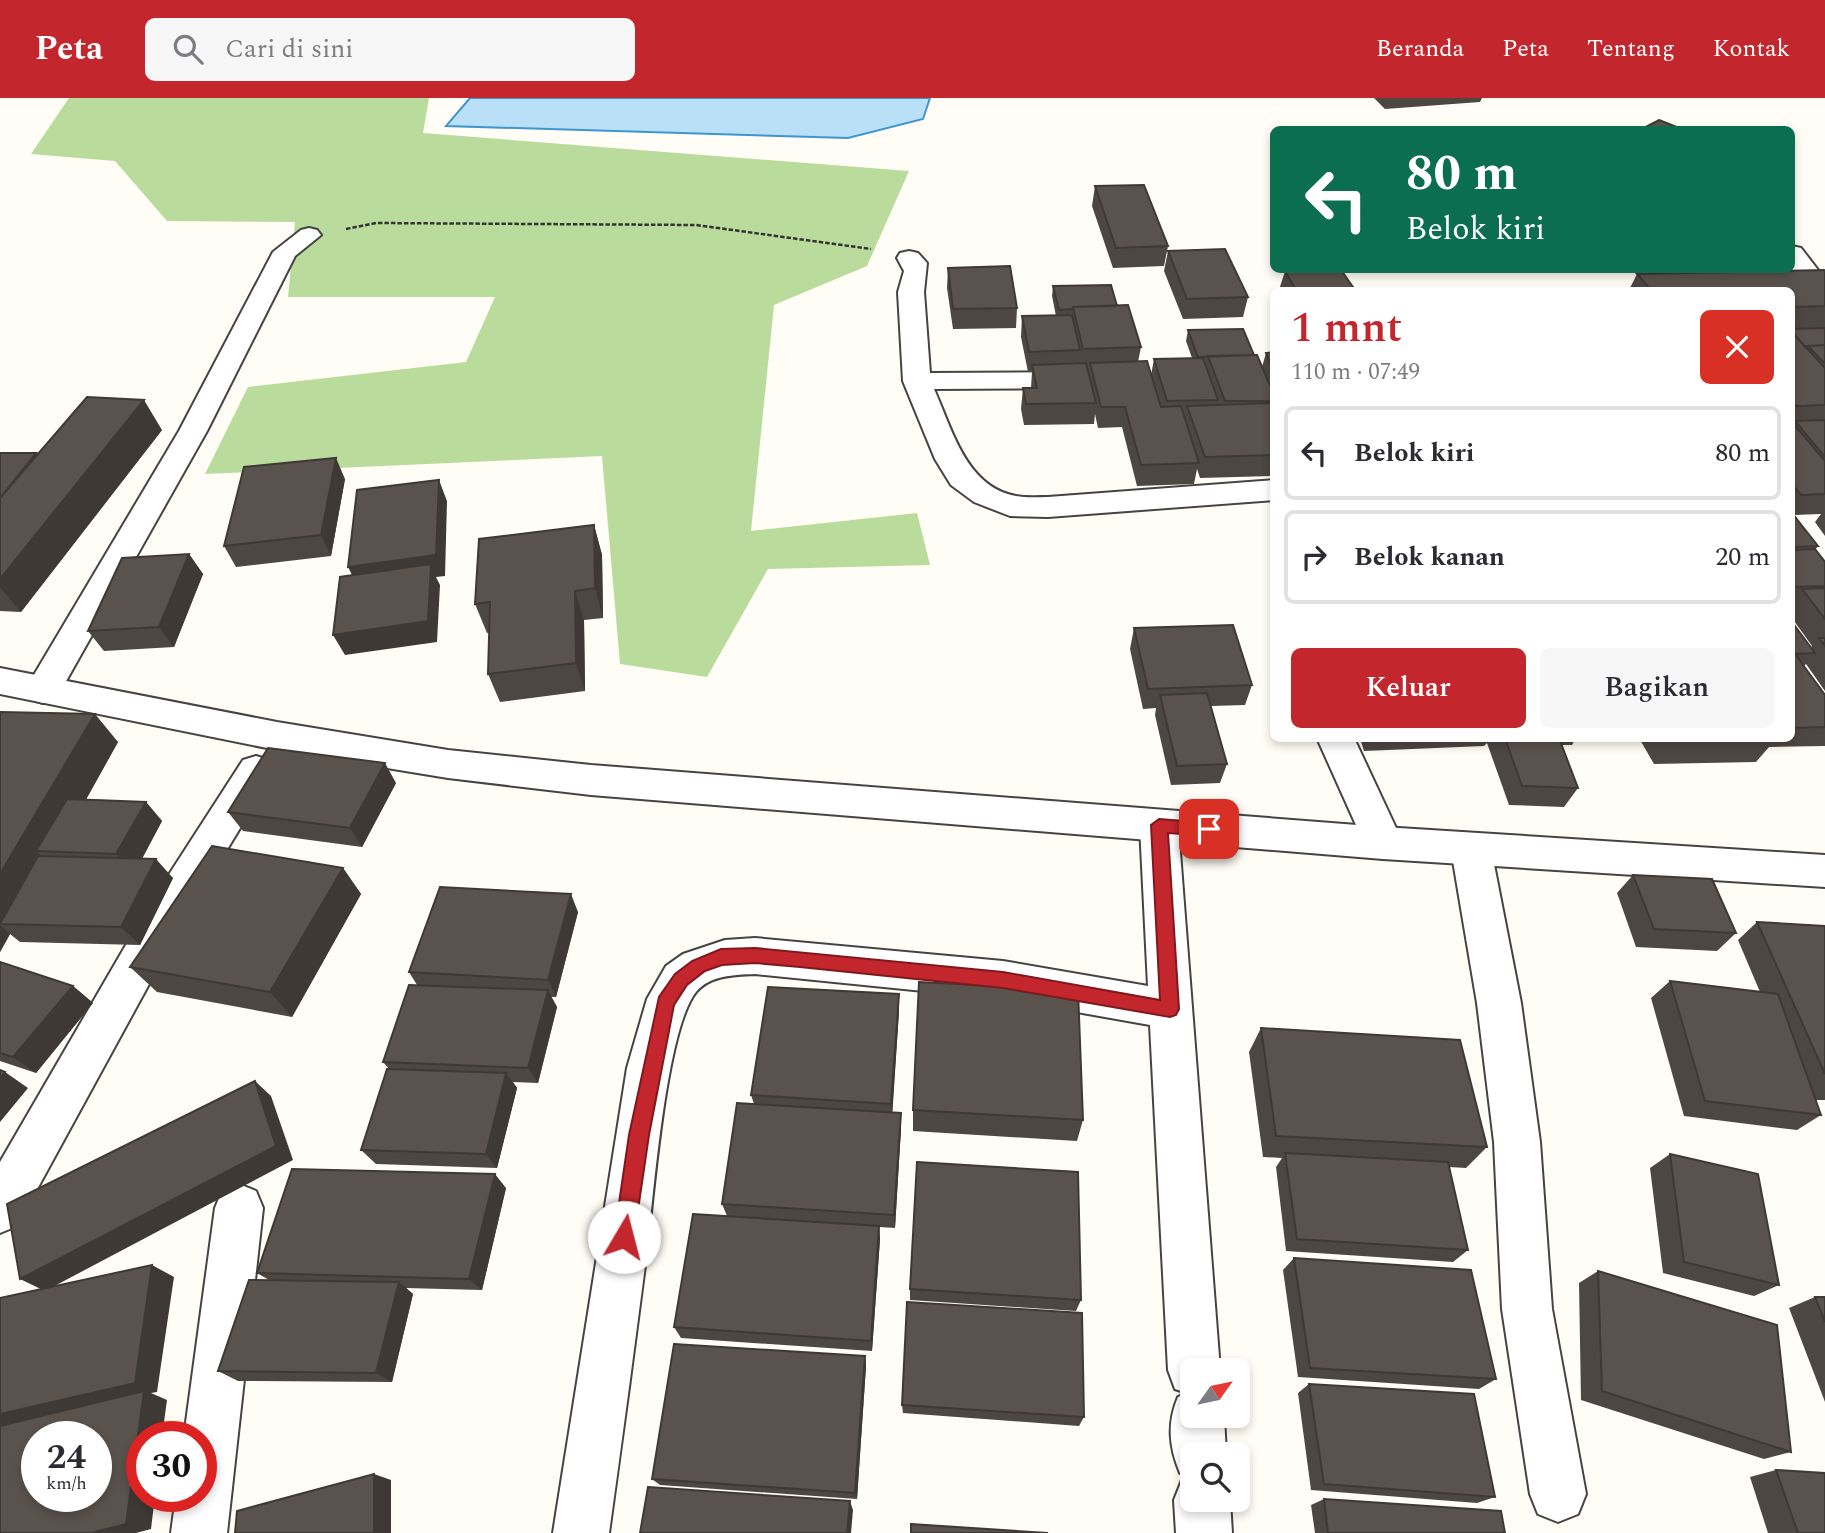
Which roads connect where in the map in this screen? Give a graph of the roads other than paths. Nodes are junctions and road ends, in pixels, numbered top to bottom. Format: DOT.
graph roads {
  1 [pos="309,235"];
  2 [pos="1795,257"];
  3 [pos="909,258"];
  4 [pos="1825,296"];
  5 [pos="1111,379"];
  6 [pos="917,381"];
  7 [pos="1270,490"];
  8 [pos="0,681"];
  9 [pos="43,690"];
  10 [pos="277,736"];
  11 [pos="1337,742"];
  12 [pos="1159,825"];
  13 [pos="1383,843"];
  14 [pos="1471,849"];
  15 [pos="1825,871"];
  16 [pos="1170,1009"];
  17 [pos="239,1208"];
  18 [pos="0,1209"];
  19 [pos="1193,1358"];
  20 [pos="1558,1494"];
  21 [pos="1203,1512"];
  22 [pos="199,1533"];
  23 [pos="581,1533"];
  24 [pos="1204,1533"];
  1 -- 9 [label="street"];
  2 -- 4 [label="street"];
  3 -- 6 [label="street"];
  5 -- 6 [label="street"];
  6 -- 7 [label="street"];
  8 -- 9 [label="street"];
  9 -- 10 [label="street"];
  10 -- 12 [label="street"];
  10 -- 18 [label="street"];
  11 -- 13 [label="street"];
  12 -- 13 [label="street"];
  12 -- 16 [label="street"];
  13 -- 14 [label="street"];
  14 -- 15 [label="street"];
  14 -- 20 [label="street"];
  16 -- 19 [label="street"];
  16 -- 23 [label="street"];
  17 -- 22 [label="street"];
  21 -- 24 [label="street"];
}
